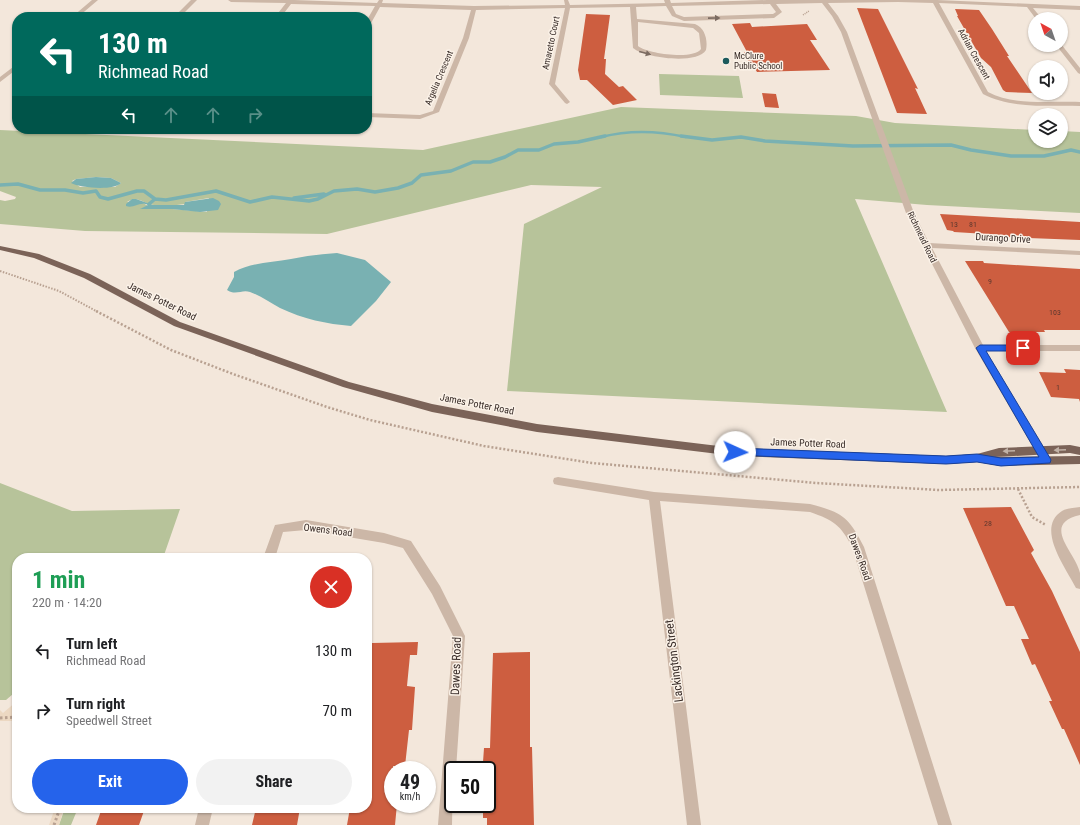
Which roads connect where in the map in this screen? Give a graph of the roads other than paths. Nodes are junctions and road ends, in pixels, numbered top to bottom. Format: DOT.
graph roads {
  1 [pos="95,0"];
  2 [pos="194,0"];
  3 [pos="231,0"];
  4 [pos="290,1"];
  5 [pos="771,1"];
  6 [pos="934,1"];
  7 [pos="380,2"];
  8 [pos="668,2"];
  9 [pos="824,2"];
  10 [pos="567,3"];
  11 [pos="633,6"];
  12 [pos="1029,6"];
  13 [pos="474,8"];
  14 [pos="1080,8"];
  15 [pos="81,12"];
  16 [pos="182,12"];
  17 [pos="282,12"];
  18 [pos="1034,12"];
  19 [pos="372,16"];
  20 [pos="634,20"];
  21 [pos="1064,52"];
  22 [pos="12,70"];
  23 [pos="1080,72"];
  24 [pos="0,80"];
  25 [pos="567,102"];
  26 [pos="1080,104"];
  27 [pos="372,115"];
  28 [pos="926,245"];
  29 [pos="0,248"];
  30 [pos="1080,253"];
  31 [pos="980,348"];
  32 [pos="1080,348"];
  33 [pos="1041,450"];
  34 [pos="1080,451"];
  35 [pos="977,458"];
  36 [pos="1046,460"];
  37 [pos="1080,460"];
  38 [pos="558,481"];
  39 [pos="654,496"];
  40 [pos="1080,511"];
  41 [pos="384,538"];
  42 [pos="271,553"];
  43 [pos="1080,584"];
  44 [pos="205,813"];
  45 [pos="202,825"];
  46 [pos="445,825"];
  47 [pos="694,825"];
  48 [pos="945,825"];
  1 -- 15 [label="street"];
  2 -- 16 [label="street"];
  3 -- 4 [label="street"];
  4 -- 7 [label="street"];
  4 -- 17 [label="street"];
  5 -- 8 [label="street"];
  8 -- 5 [label="street, one-way"];
  5 -- 9 [label="street"];
  6 -- 9 [label="street"];
  6 -- 12 [label="street"];
  6 -- 26 [label="street, Adrian Crescent"];
  7 -- 13 [label="street"];
  7 -- 19 [label="street"];
  8 -- 11 [label="street"];
  9 -- 28 [label="street, Richmead Road"];
  10 -- 11 [label="street"];
  10 -- 13 [label="street"];
  10 -- 25 [label="street, Amaretto Court"];
  11 -- 20 [label="street"];
  12 -- 14 [label="street"];
  12 -- 18 [label="street"];
  13 -- 27 [label="street, Argelia Crescent"];
  20 -- 20 [label="street, one-way"];
  21 -- 23 [label="street"];
  22 -- 24 [label="street"];
  28 -- 30 [label="street, Durango Drive"];
  28 -- 31 [label="street, Richmead Road"];
  29 -- 35 [label="main road, James Potter Road"];
  31 -- 32 [label="street"];
  31 -- 33 [label="street, Richmead Road"];
  34 -- 33 [label="main road, James Potter Road, one-way"];
  33 -- 35 [label="main road, James Potter Road, one-way"];
  33 -- 36 [label="street, Richmead Road"];
  35 -- 36 [label="main road, James Potter Road"];
  36 -- 37 [label="main road, James Potter Road"];
  38 -- 39 [label="street, Dawes Road"];
  39 -- 47 [label="street, Lackington Street"];
  39 -- 48 [label="street, Dawes Road"];
  40 -- 43 [label="street"];
  41 -- 42 [label="street, Owens Road"];
  41 -- 46 [label="street, Dawes Road"];
  44 -- 45 [label="street"];
}
